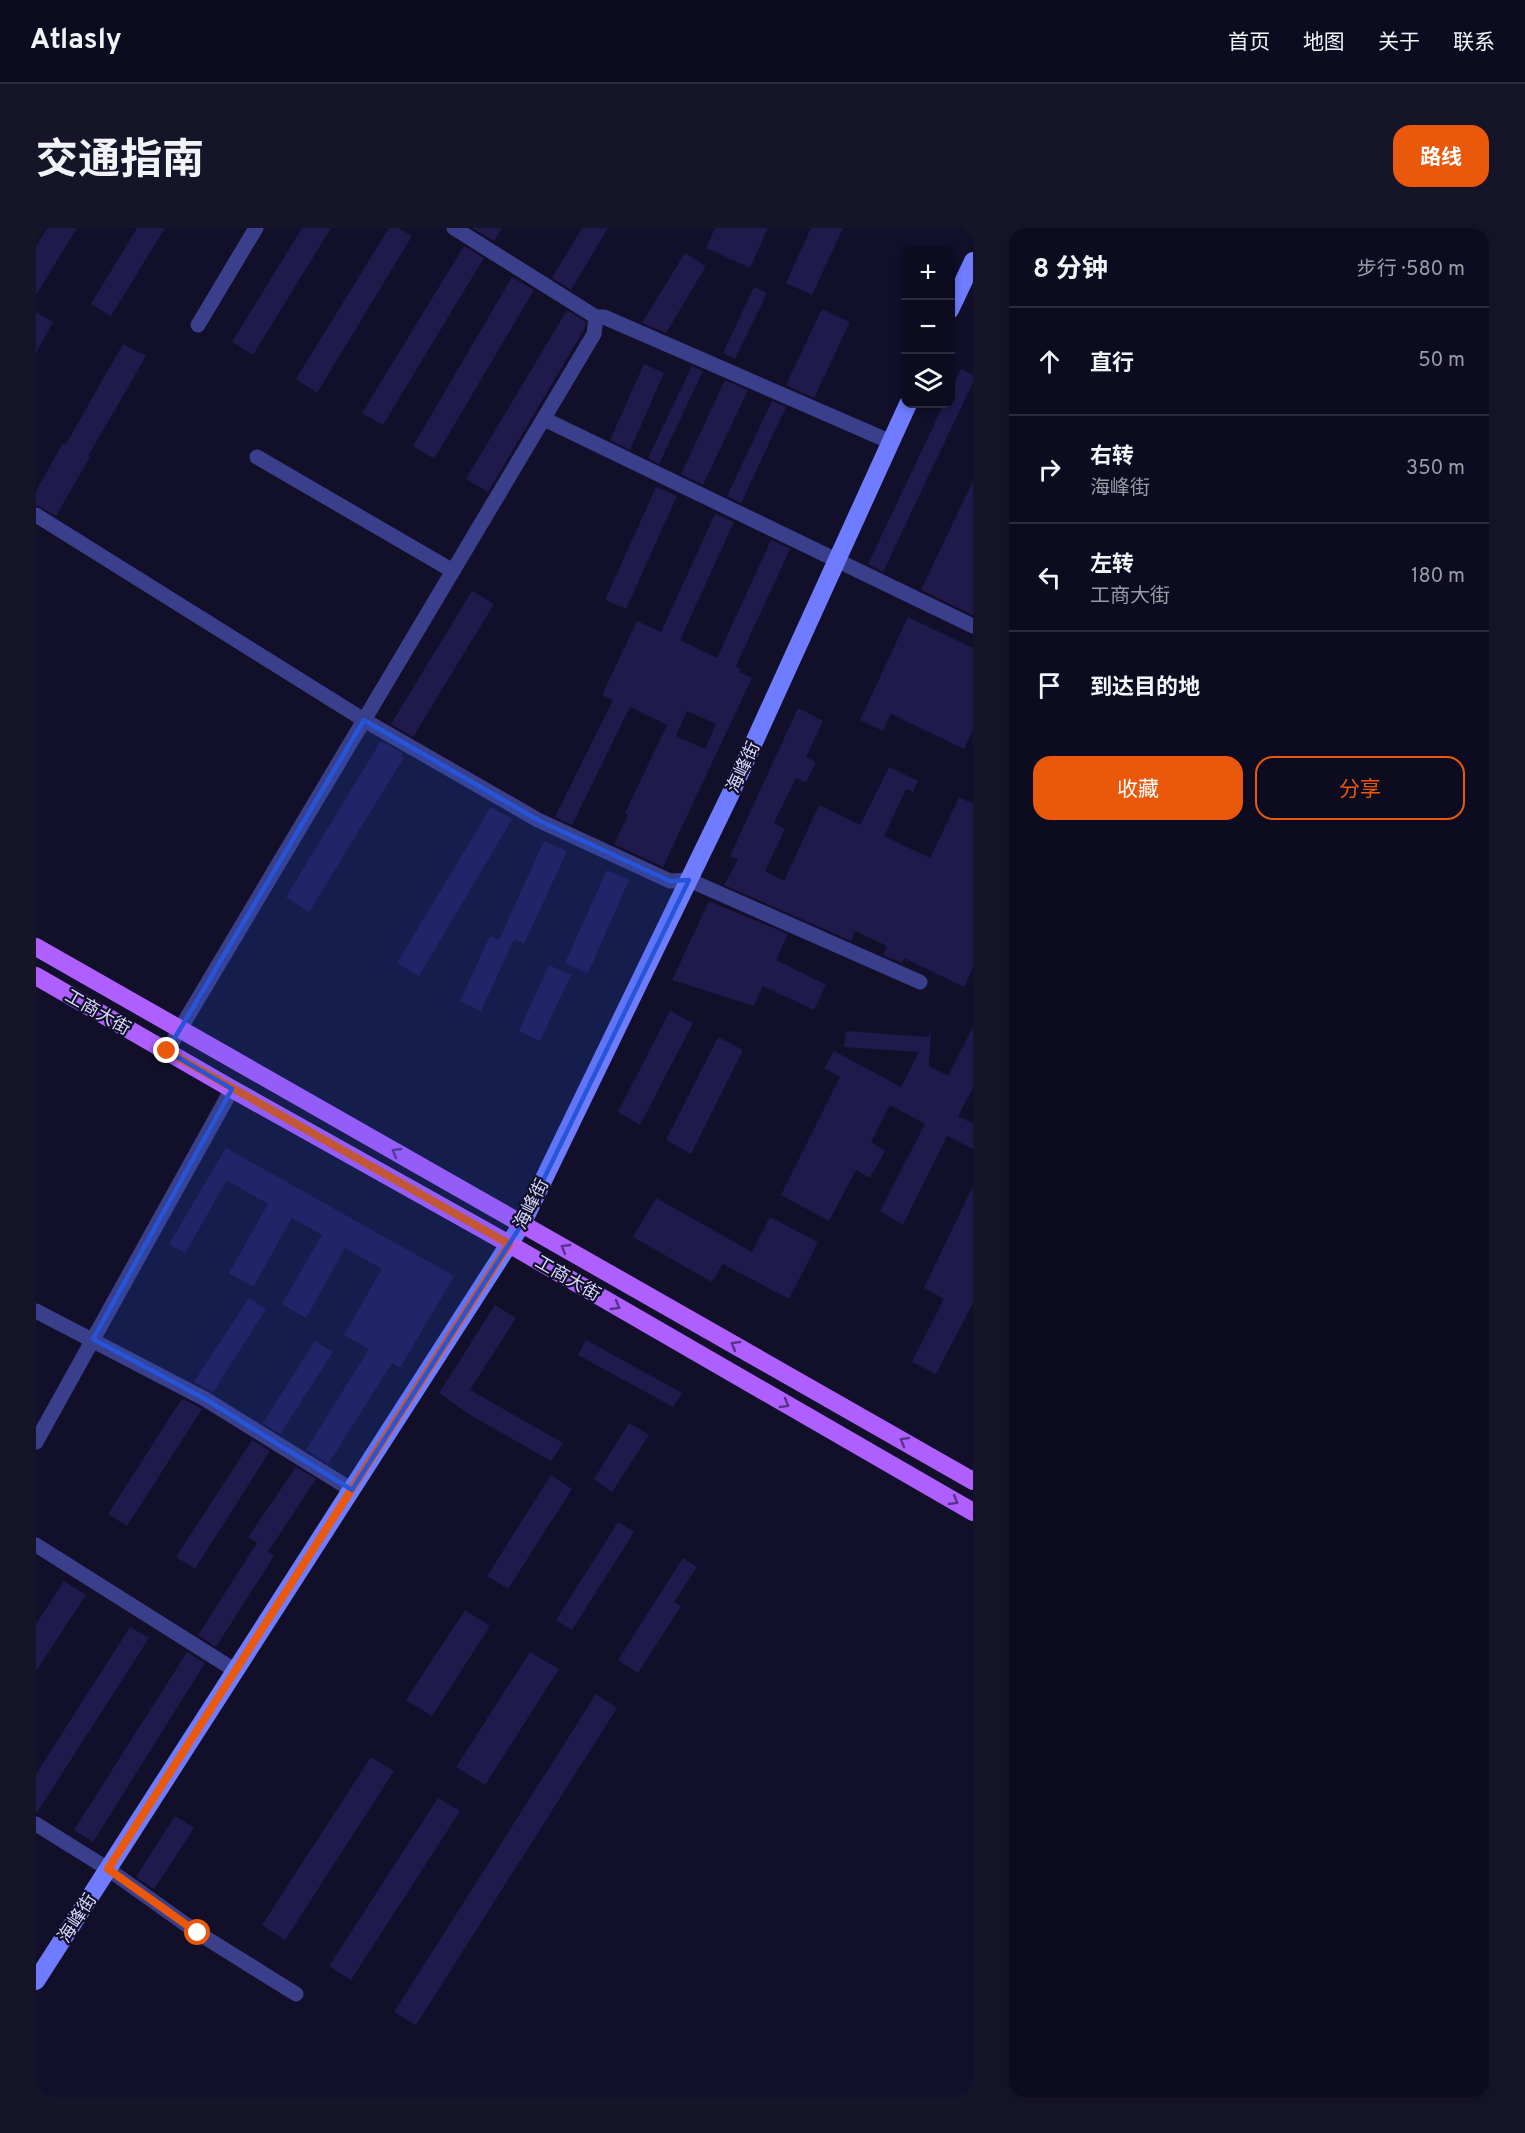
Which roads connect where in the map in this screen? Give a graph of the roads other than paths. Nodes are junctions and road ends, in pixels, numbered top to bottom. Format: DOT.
graph roads {
  1 [pos="256,228"];
  2 [pos="454,228"];
  3 [pos="973,261"];
  4 [pos="955,301"];
  5 [pos="596,317"];
  6 [pos="198,325"];
  7 [pos="906,408"];
  8 [pos="544,418"];
  9 [pos="891,442"];
  10 [pos="257,457"];
  11 [pos="36,515"];
  12 [pos="837,561"];
  13 [pos="453,571"];
  14 [pos="973,626"];
  15 [pos="364,720"];
  16 [pos="689,880"];
  17 [pos="36,947"];
  18 [pos="36,976"];
  19 [pos="920,982"];
  20 [pos="179,1029"];
  21 [pos="167,1051"];
  22 [pos="232,1089"];
  23 [pos="522,1224"];
  24 [pos="509,1244"];
  25 [pos="36,1311"];
  26 [pos="36,1442"];
  27 [pos="973,1481"];
  28 [pos="351,1490"];
  29 [pos="973,1512"];
  30 [pos="36,1545"];
  31 [pos="236,1671"];
  32 [pos="36,1824"];
  33 [pos="108,1869"];
  34 [pos="36,1982"];
  35 [pos="296,1994"];
  1 -- 6 [label="street"];
  2 -- 5 [label="street"];
  3 -- 4 [label="street"];
  5 -- 8 [label="street"];
  5 -- 9 [label="street"];
  7 -- 9 [label="street, 海峰街"];
  8 -- 12 [label="street"];
  8 -- 13 [label="street"];
  9 -- 12 [label="street, 海峰街"];
  10 -- 13 [label="street"];
  11 -- 15 [label="street"];
  12 -- 14 [label="street"];
  12 -- 16 [label="street, 海峰街"];
  13 -- 15 [label="street"];
  15 -- 16 [label="street"];
  15 -- 20 [label="street"];
  16 -- 19 [label="street"];
  16 -- 23 [label="street, 海峰街"];
  17 -- 20 [label="main road, 工商大街"];
  18 -- 21 [label="main road, 工商大街"];
  20 -- 21 [label="street"];
  23 -- 20 [label="main road, 工商大街, one-way"];
  21 -- 22 [label="main road, 工商大街"];
  22 -- 24 [label="main road, 工商大街"];
  22 -- 26 [label="street"];
  23 -- 24 [label="street, 海峰街"];
  27 -- 23 [label="main road, 工商大街, one-way"];
  24 -- 28 [label="street, 海峰街"];
  24 -- 29 [label="main road, 工商大街, one-way"];
  25 -- 28 [label="street"];
  28 -- 31 [label="street, 海峰街"];
  30 -- 31 [label="street"];
  31 -- 33 [label="street, 海峰街"];
  32 -- 33 [label="street"];
  33 -- 34 [label="street, 海峰街"];
  33 -- 35 [label="street"];
}
